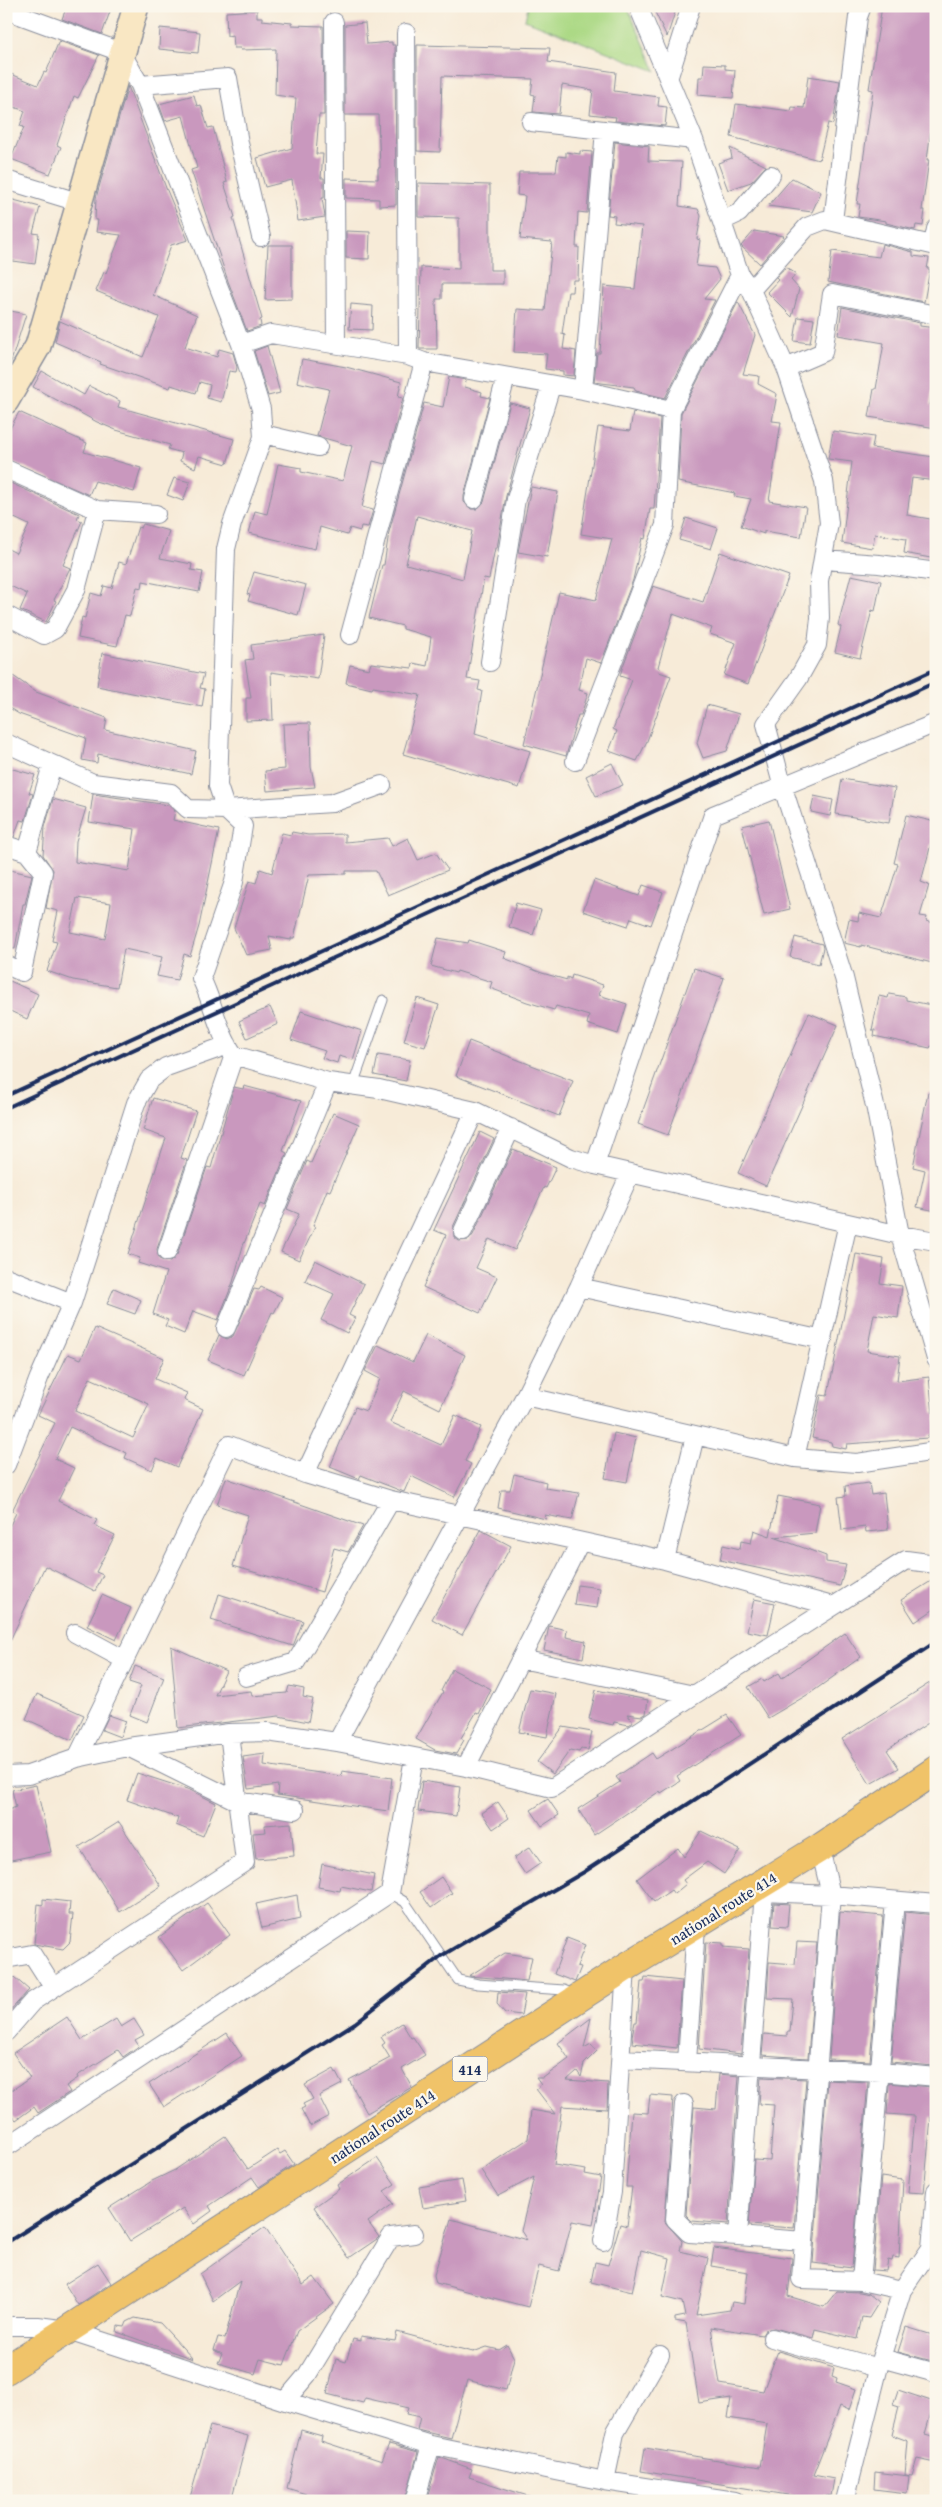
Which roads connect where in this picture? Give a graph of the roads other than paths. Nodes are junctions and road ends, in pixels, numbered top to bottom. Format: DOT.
graph roads {
  1 [pos="136,6"];
  2 [pos="638,6"];
  3 [pos="691,6"];
  4 [pos="862,6"];
  5 [pos="6,10"];
  6 [pos="334,22"];
  7 [pos="406,33"];
  8 [pos="121,52"];
  9 [pos="669,76"];
  10 [pos="140,85"];
  11 [pos="530,122"];
  12 [pos="605,130"];
  13 [pos="694,140"];
  14 [pos="771,175"];
  15 [pos="6,180"];
  16 [pos="78,202"];
  17 [pos="833,221"];
  18 [pos="722,222"];
  19 [pos="261,237"];
  20 [pos="935,240"];
  21 [pos="740,275"];
  22 [pos="751,290"];
  23 [pos="936,315"];
  24 [pos="241,344"];
  25 [pos="336,344"];
  26 [pos="416,359"];
  27 [pos="786,368"];
  28 [pos="506,377"];
  29 [pos="551,386"];
  30 [pos="583,390"];
  31 [pos="6,401"];
  32 [pos="671,410"];
  33 [pos="263,434"];
  34 [pos="318,447"];
  35 [pos="6,469"];
  36 [pos="474,499"];
  37 [pos="98,510"];
  38 [pos="156,514"];
  39 [pos="824,560"];
  40 [pos="936,572"];
  41 [pos="6,614"];
  42 [pos="350,635"];
  43 [pos="490,662"];
  44 [pos="936,723"];
  45 [pos="6,743"];
  46 [pos="575,761"];
  47 [pos="52,765"];
  48 [pos="382,785"];
  49 [pos="783,788"];
  50 [pos="226,810"];
  51 [pos="6,845"];
  52 [pos="27,852"];
  53 [pos="6,965"];
  54 [pos="383,1000"];
  55 [pos="231,1050"];
  56 [pos="328,1082"];
  57 [pos="353,1085"];
  58 [pos="475,1111"];
  59 [pos="511,1128"];
  60 [pos="595,1165"];
  61 [pos="630,1174"];
  62 [pos="848,1223"];
  63 [pos="463,1231"];
  64 [pos="900,1235"];
  65 [pos="936,1241"];
  66 [pos="167,1252"];
  67 [pos="6,1277"];
  68 [pos="579,1287"];
  69 [pos="72,1303"];
  70 [pos="226,1328"];
  71 [pos="823,1340"];
  72 [pos="936,1359"];
  73 [pos="525,1396"];
  74 [pos="695,1436"];
  75 [pos="936,1451"];
  76 [pos="795,1458"];
  77 [pos="6,1465"];
  78 [pos="306,1474"];
  79 [pos="391,1500"];
  80 [pos="462,1514"];
  81 [pos="580,1542"];
  82 [pos="665,1560"];
  83 [pos="936,1564"];
  84 [pos="832,1606"];
  85 [pos="75,1633"];
  86 [pos="521,1659"];
  87 [pos="125,1660"];
  88 [pos="246,1677"];
  89 [pos="694,1694"];
  90 [pos="229,1733"];
  91 [pos="337,1742"];
  92 [pos="128,1747"];
  93 [pos="77,1758"];
  94 [pos="414,1758"];
  95 [pos="466,1767"];
  96 [pos="936,1770"];
  97 [pos="6,1776"];
  98 [pos="237,1801"];
  99 [pos="294,1810"];
  100 [pos="820,1848"];
  101 [pos="763,1888"];
  102 [pos="390,1893"];
  103 [pos="831,1894"];
  104 [pos="895,1901"];
  105 [pos="936,1904"];
  106 [pos="696,1926"];
  107 [pos="6,1959"];
  108 [pos="626,1967"];
  109 [pos="53,1987"];
  110 [pos="580,1997"];
  111 [pos="6,2032"];
  112 [pos="622,2059"];
  113 [pos="688,2062"];
  114 [pos="750,2066"];
  115 [pos="818,2069"];
  116 [pos="881,2072"];
  117 [pos="936,2077"];
  118 [pos="684,2104"];
  119 [pos="6,2137"];
  120 [pos="936,2191"];
  121 [pos="414,2234"];
  122 [pos="738,2236"];
  123 [pos="603,2241"];
  124 [pos="804,2241"];
  125 [pos="934,2245"];
  126 [pos="861,2282"];
  127 [pos="902,2290"];
  128 [pos="6,2326"];
  129 [pos="68,2330"];
  130 [pos="772,2338"];
  131 [pos="660,2355"];
  132 [pos="879,2363"];
  133 [pos="6,2370"];
  134 [pos="936,2373"];
  135 [pos="285,2401"];
  136 [pos="431,2445"];
  137 [pos="605,2481"];
  138 [pos="651,2495"];
  139 [pos="706,2498"];
  140 [pos="415,2501"];
  141 [pos="735,2501"];
  142 [pos="845,2501"];
  1 -- 8 [label="street"];
  2 -- 9 [label="street"];
  3 -- 9 [label="street"];
  4 -- 17 [label="street"];
  5 -- 8 [label="street"];
  6 -- 25 [label="street"];
  7 -- 26 [label="street"];
  8 -- 10 [label="street"];
  8 -- 16 [label="street"];
  9 -- 13 [label="street"];
  10 -- 19 [label="street"];
  10 -- 24 [label="street"];
  11 -- 12 [label="street"];
  12 -- 13 [label="street"];
  12 -- 30 [label="street"];
  13 -- 18 [label="street"];
  14 -- 18 [label="street"];
  15 -- 16 [label="street"];
  16 -- 31 [label="street"];
  17 -- 20 [label="street"];
  17 -- 22 [label="street"];
  18 -- 21 [label="street"];
  21 -- 22 [label="street"];
  21 -- 32 [label="street"];
  22 -- 27 [label="street"];
  23 -- 27 [label="street"];
  24 -- 25 [label="street"];
  24 -- 33 [label="street"];
  25 -- 26 [label="street"];
  26 -- 28 [label="street"];
  26 -- 42 [label="street"];
  27 -- 39 [label="street"];
  28 -- 29 [label="street"];
  28 -- 36 [label="street"];
  29 -- 30 [label="street"];
  29 -- 43 [label="street"];
  30 -- 32 [label="street"];
  32 -- 46 [label="street"];
  33 -- 34 [label="street"];
  33 -- 50 [label="street"];
  35 -- 37 [label="street"];
  37 -- 38 [label="street"];
  37 -- 41 [label="street"];
  39 -- 40 [label="street"];
  39 -- 49 [label="street"];
  44 -- 49 [label="street"];
  45 -- 47 [label="street"];
  47 -- 50 [label="street"];
  47 -- 52 [label="street"];
  48 -- 50 [label="street"];
  49 -- 60 [label="street"];
  49 -- 64 [label="street"];
  50 -- 55 [label="street"];
  51 -- 52 [label="street"];
  52 -- 53 [label="street"];
  54 -- 57 [label="lane"];
  55 -- 56 [label="street"];
  55 -- 66 [label="street"];
  55 -- 69 [label="street"];
  56 -- 57 [label="street"];
  56 -- 70 [label="street"];
  57 -- 58 [label="street"];
  58 -- 59 [label="street"];
  58 -- 78 [label="street"];
  59 -- 60 [label="street"];
  59 -- 63 [label="street"];
  60 -- 61 [label="street"];
  61 -- 62 [label="street"];
  61 -- 68 [label="street"];
  62 -- 64 [label="street"];
  62 -- 71 [label="street"];
  64 -- 65 [label="street"];
  64 -- 72 [label="street"];
  67 -- 69 [label="street"];
  68 -- 71 [label="street"];
  68 -- 73 [label="street"];
  69 -- 77 [label="street"];
  71 -- 76 [label="street"];
  73 -- 74 [label="street"];
  73 -- 80 [label="street"];
  74 -- 76 [label="street"];
  74 -- 82 [label="street"];
  75 -- 76 [label="street"];
  78 -- 79 [label="street"];
  78 -- 87 [label="street"];
  79 -- 80 [label="street"];
  79 -- 88 [label="street"];
  80 -- 81 [label="street"];
  80 -- 91 [label="street"];
  81 -- 82 [label="street"];
  81 -- 86 [label="street"];
  82 -- 84 [label="street"];
  83 -- 84 [label="street"];
  84 -- 89 [label="street"];
  85 -- 87 [label="street"];
  86 -- 89 [label="street"];
  86 -- 95 [label="street"];
  87 -- 93 [label="street"];
  89 -- 95 [label="street"];
  90 -- 91 [label="street"];
  90 -- 92 [label="street"];
  90 -- 98 [label="street"];
  91 -- 94 [label="street"];
  92 -- 93 [label="street"];
  92 -- 98 [label="street"];
  93 -- 97 [label="street"];
  94 -- 95 [label="street"];
  94 -- 102 [label="street"];
  96 -- 100 [label="highway, national route 414 / 414"];
  98 -- 99 [label="street"];
  98 -- 109 [label="street"];
  100 -- 101 [label="highway, national route 414 / 414"];
  100 -- 103 [label="street"];
  101 -- 103 [label="street"];
  101 -- 106 [label="highway, national route 414 / 414"];
  101 -- 114 [label="street"];
  102 -- 110 [label="lane"];
  102 -- 119 [label="street"];
  103 -- 104 [label="street"];
  103 -- 115 [label="street"];
  104 -- 105 [label="street"];
  104 -- 116 [label="street"];
  106 -- 108 [label="highway, national route 414 / 414"];
  106 -- 113 [label="street"];
  107 -- 109 [label="street"];
  108 -- 110 [label="highway, national route 414 / 414"];
  108 -- 112 [label="street"];
  109 -- 111 [label="street"];
  110 -- 129 [label="highway, national route 414 / 414"];
  112 -- 113 [label="street"];
  112 -- 123 [label="street"];
  113 -- 114 [label="street"];
  114 -- 115 [label="street"];
  114 -- 122 [label="street"];
  115 -- 116 [label="street"];
  115 -- 124 [label="street"];
  116 -- 117 [label="street"];
  116 -- 126 [label="street"];
  118 -- 122 [label="street"];
  120 -- 125 [label="street"];
  121 -- 135 [label="street"];
  122 -- 124 [label="street"];
  124 -- 126 [label="street"];
  125 -- 127 [label="street"];
  126 -- 127 [label="street"];
  127 -- 132 [label="street"];
  128 -- 129 [label="street"];
  129 -- 133 [label="highway, national route 414 / 414"];
  129 -- 135 [label="street"];
  130 -- 132 [label="street"];
  131 -- 137 [label="street"];
  132 -- 134 [label="street"];
  132 -- 142 [label="street"];
  135 -- 136 [label="street"];
  136 -- 137 [label="street"];
  136 -- 140 [label="street"];
  137 -- 138 [label="street"];
  138 -- 139 [label="street"];
  139 -- 141 [label="street"];
}
